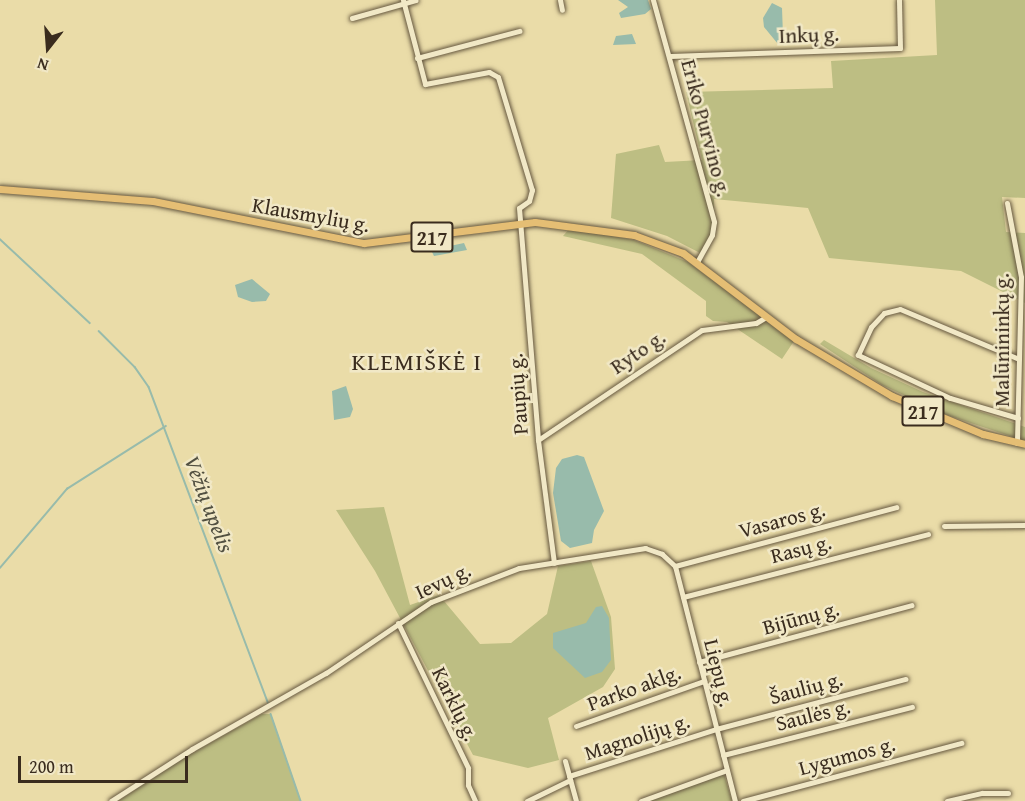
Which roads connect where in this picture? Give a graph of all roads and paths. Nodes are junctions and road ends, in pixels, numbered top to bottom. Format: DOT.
graph roads {
  1 [pos="416,0"];
  2 [pos="560,0"];
  3 [pos="654,0"];
  4 [pos="899,0"];
  5 [pos="403,2"];
  6 [pos="562,10"];
  7 [pos="351,18"];
  8 [pos="519,31"];
  9 [pos="670,56"];
  10 [pos="417,58"];
  11 [pos="0,189"];
  12 [pos="1007,202"];
  13 [pos="521,223"];
  14 [pos="697,262"];
  15 [pos="766,316"];
  16 [pos="1019,358"];
  17 [pos="1018,418"];
  18 [pos="538,440"];
  19 [pos="1021,443"];
  20 [pos="896,507"];
  21 [pos="1025,525"];
  22 [pos="944,526"];
  23 [pos="928,534"];
  24 [pos="554,563"];
  25 [pos="675,566"];
  26 [pos="683,597"];
  27 [pos="912,605"];
  28 [pos="398,623"];
  29 [pos="699,662"];
  30 [pos="905,679"];
  31 [pos="704,681"];
  32 [pos="912,707"];
  33 [pos="576,726"];
  34 [pos="716,729"];
  35 [pos="961,743"];
  36 [pos="723,755"];
  37 [pos="565,761"];
  38 [pos="727,770"];
  39 [pos="569,778"];
  40 [pos="1008,793"];
  41 [pos="111,801"];
  42 [pos="476,801"];
  43 [pos="527,801"];
  44 [pos="576,801"];
  45 [pos="641,801"];
  46 [pos="735,801"];
  47 [pos="743,801"];
  48 [pos="947,801"];
  1 -- 5 [label="street"];
  2 -- 6 [label="street"];
  3 -- 9 [label="street, Eriko Purvino g."];
  4 -- 9 [label="street, Inkų g."];
  5 -- 7 [label="street"];
  5 -- 10 [label="street"];
  8 -- 10 [label="street"];
  9 -- 14 [label="street, Eriko Purvino g."];
  10 -- 13 [label="street"];
  11 -- 13 [label="main road, Klausmylių g. / 217"];
  12 -- 16 [label="street, Malūnininkų g."];
  13 -- 14 [label="main road, Klausmylių g. / 217"];
  13 -- 18 [label="street, Paupių g."];
  14 -- 15 [label="main road, Klausmylių g. / 217"];
  15 -- 18 [label="street, Ryto g."];
  15 -- 19 [label="main road, Klausmylių g. / 217"];
  16 -- 17 [label="street, Malūnininkų g."];
  16 -- 17 [label="street"];
  17 -- 19 [label="street, Malūnininkų g."];
  18 -- 24 [label="street, Paupių g."];
  20 -- 25 [label="street, Vasaros g."];
  21 -- 22 [label="street"];
  23 -- 26 [label="street, Rasų g."];
  24 -- 25 [label="street, Ievų g."];
  24 -- 28 [label="street, Ievų g."];
  25 -- 26 [label="street, Liepų g."];
  26 -- 29 [label="street, Liepų g."];
  27 -- 29 [label="street, Bijūnų g."];
  28 -- 41 [label="street, Ievų g."];
  28 -- 42 [label="street, Karklų g."];
  29 -- 31 [label="street, Liepų g."];
  30 -- 34 [label="street, Šaulių g."];
  31 -- 33 [label="street, Parko aklg."];
  31 -- 34 [label="street, Liepų g."];
  32 -- 36 [label="street, Saulės g."];
  34 -- 36 [label="street, Liepų g."];
  34 -- 39 [label="street, Magnolijų g."];
  35 -- 47 [label="street, Lygumos g."];
  36 -- 38 [label="street, Liepų g."];
  37 -- 39 [label="street"];
  38 -- 45 [label="street"];
  38 -- 46 [label="street, Liepų g."];
  39 -- 43 [label="street, Magnolijų g."];
  39 -- 44 [label="street"];
  40 -- 48 [label="street"];
}
